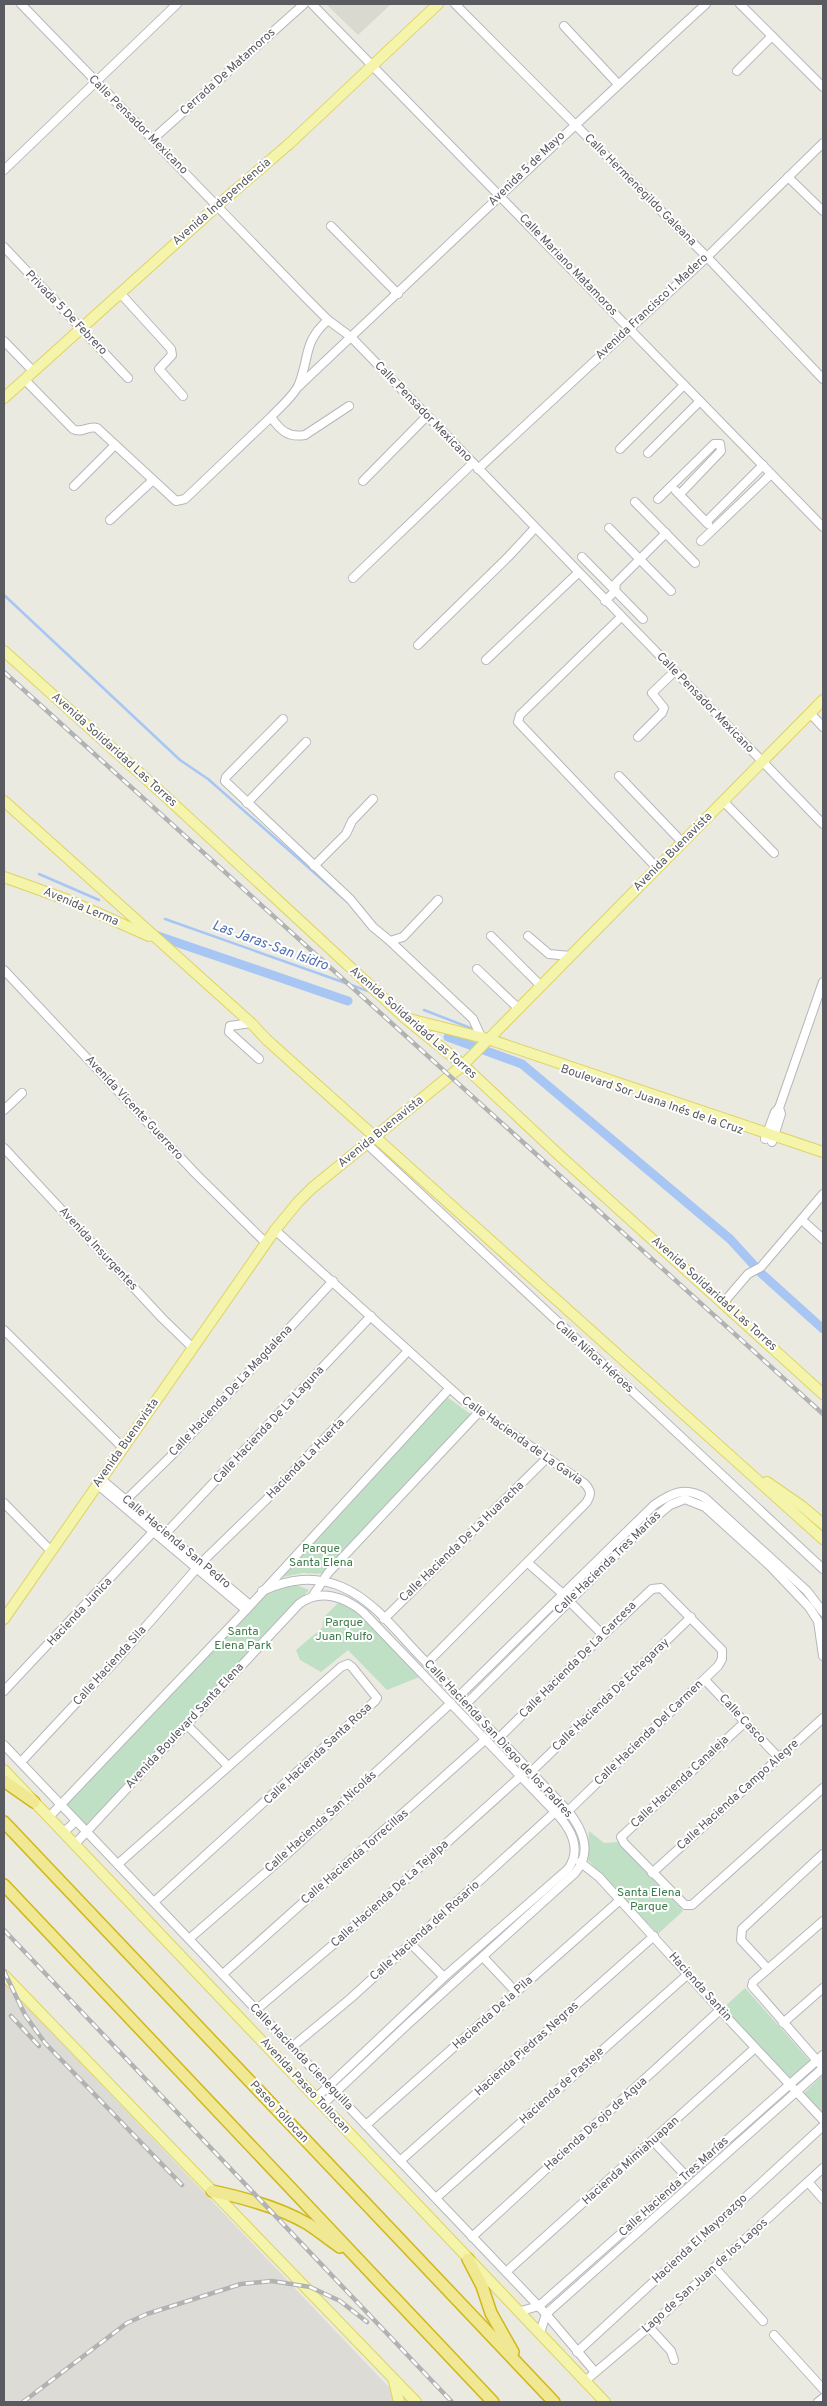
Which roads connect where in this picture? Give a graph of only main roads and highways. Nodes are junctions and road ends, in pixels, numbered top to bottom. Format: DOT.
graph roads {
  1 [pos="438,4"];
  2 [pos="4,398"];
  3 [pos="4,651"];
  4 [pos="823,700"];
  5 [pos="4,801"];
  6 [pos="4,877"];
  7 [pos="157,940"];
  8 [pos="405,1018"];
  9 [pos="483,1044"];
  10 [pos="463,1065"];
  11 [pos="375,1136"];
  12 [pos="769,1138"];
  13 [pos="823,1152"];
  14 [pos="823,1160"];
  15 [pos="823,1394"];
  16 [pos="749,1472"];
  17 [pos="823,1524"];
  18 [pos="823,1539"];
  19 [pos="4,1619"];
  20 [pos="4,1770"];
  21 [pos="4,1781"];
  22 [pos="34,1802"];
  23 [pos="4,1822"];
  24 [pos="4,1885"];
  25 [pos="4,1975"];
  26 [pos="212,2191"];
  27 [pos="354,2255"];
  28 [pos="468,2260"];
  29 [pos="525,2371"];
  30 [pos="392,2378"];
  31 [pos="399,2402"];
  32 [pos="416,2402"];
  33 [pos="493,2402"];
  34 [pos="554,2402"];
  35 [pos="605,2402"];
  1 -- 2 [label="main road, Avenida Independencia"];
  3 -- 8 [label="main road, Avenida Solidaridad Las Torres"];
  4 -- 9 [label="main road, Avenida Buenavista"];
  5 -- 7 [label="main road"];
  6 -- 7 [label="main road, Avenida Lerma"];
  7 -- 11 [label="main road"];
  8 -- 9 [label="main road, Boulevard Sor Juana Inés de la Cruz"];
  8 -- 10 [label="main road, Avenida Solidaridad Las Torres"];
  9 -- 10 [label="main road, Avenida Buenavista"];
  9 -- 12 [label="main road, Boulevard Sor Juana Inés de la Cruz"];
  10 -- 11 [label="main road, Avenida Buenavista"];
  10 -- 15 [label="main road, Avenida Solidaridad Las Torres"];
  11 -- 16 [label="main road"];
  11 -- 19 [label="main road, Avenida Buenavista"];
  12 -- 13 [label="main road, Boulevard Sor Juana Inés de la Cruz"];
  12 -- 14 [label="main road, Boulevard Sor Juana Inés de la Cruz"];
  16 -- 17 [label="main road"];
  16 -- 18 [label="main road"];
  20 -- 22 [label="main road, Avenida Paseo Tollocan"];
  21 -- 22 [label="highway"];
  22 -- 28 [label="main road, Avenida Paseo Tollocan"];
  23 -- 29 [label="highway, Paseo Tollocan"];
  24 -- 27 [label="highway"];
  25 -- 26 [label="main road"];
  26 -- 27 [label="highway"];
  26 -- 30 [label="main road"];
  27 -- 33 [label="highway"];
  28 -- 29 [label="highway"];
  28 -- 35 [label="main road, Avenida Paseo Tollocan"];
  29 -- 34 [label="highway, Paseo Tollocan"];
  30 -- 31 [label="main road"];
  30 -- 32 [label="main road"];
}
